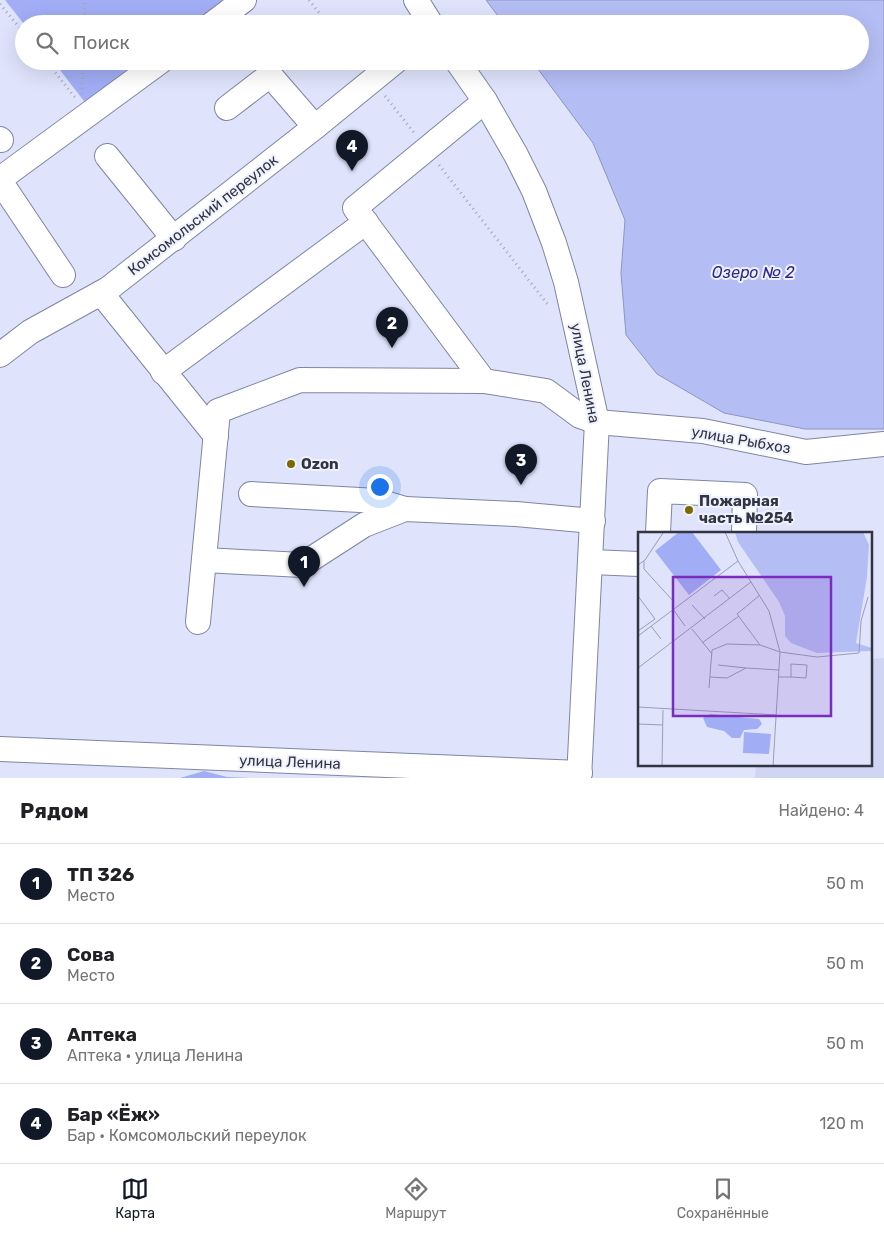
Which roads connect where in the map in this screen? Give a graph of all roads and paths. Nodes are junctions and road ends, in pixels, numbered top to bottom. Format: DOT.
graph roads {
  1 [pos="85,0"];
  2 [pos="244,0"];
  3 [pos="309,0"];
  4 [pos="416,0"];
  5 [pos="0,4"];
  6 [pos="84,15"];
  7 [pos="224,15"];
  8 [pos="321,15"];
  9 [pos="425,15"];
  10 [pos="15,23"];
  11 [pos="53,70"];
  12 [pos="83,70"];
  13 [pos="149,70"];
  14 [pos="385,70"];
  15 [pos="463,70"];
  16 [pos="485,101"];
  17 [pos="227,108"];
  18 [pos="315,127"];
  19 [pos="107,156"];
  20 [pos="0,180"];
  21 [pos="366,222"];
  22 [pos="174,239"];
  23 [pos="63,275"];
  24 [pos="101,293"];
  25 [pos="0,355"];
  26 [pos="162,372"];
  27 [pos="484,381"];
  28 [pos="597,422"];
  29 [pos="216,436"];
  30 [pos="884,444"];
  31 [pos="251,494"];
  32 [pos="406,509"];
  33 [pos="593,521"];
  34 [pos="658,532"];
  35 [pos="744,532"];
  36 [pos="204,560"];
  37 [pos="591,562"];
  38 [pos="638,564"];
  39 [pos="198,622"];
  40 [pos="0,749"];
  41 [pos="579,775"];
  1 -- 6 [label="path"];
  2 -- 7 [label="street"];
  3 -- 8 [label="path"];
  4 -- 9 [label="street"];
  5 -- 10 [label="path"];
  11 -- 12 [label="path"];
  13 -- 20 [label="street"];
  14 -- 18 [label="street, Комсомольский переулок"];
  15 -- 16 [label="street, улица Ленина"];
  16 -- 21 [label="street"];
  16 -- 28 [label="street, улица Ленина"];
  17 -- 18 [label="street"];
  18 -- 22 [label="street, Комсомольский переулок"];
  19 -- 22 [label="street"];
  20 -- 23 [label="street"];
  21 -- 26 [label="street"];
  21 -- 27 [label="street"];
  22 -- 24 [label="street, Комсомольский переулок"];
  24 -- 25 [label="street, Комсомольский переулок"];
  24 -- 26 [label="street"];
  26 -- 29 [label="street"];
  27 -- 28 [label="street, улица Рыбхоз"];
  27 -- 29 [label="street, улица Рыбхоз"];
  28 -- 30 [label="street, улица Рыбхоз"];
  28 -- 33 [label="street, улица Ленина"];
  29 -- 36 [label="street"];
  31 -- 32 [label="street"];
  32 -- 33 [label="street"];
  32 -- 36 [label="street"];
  33 -- 37 [label="street, улица Ленина"];
  34 -- 35 [label="street"];
  36 -- 39 [label="street"];
  37 -- 38 [label="street"];
  37 -- 41 [label="street, улица Ленина"];
  40 -- 41 [label="street, улица Ленина"];
}
